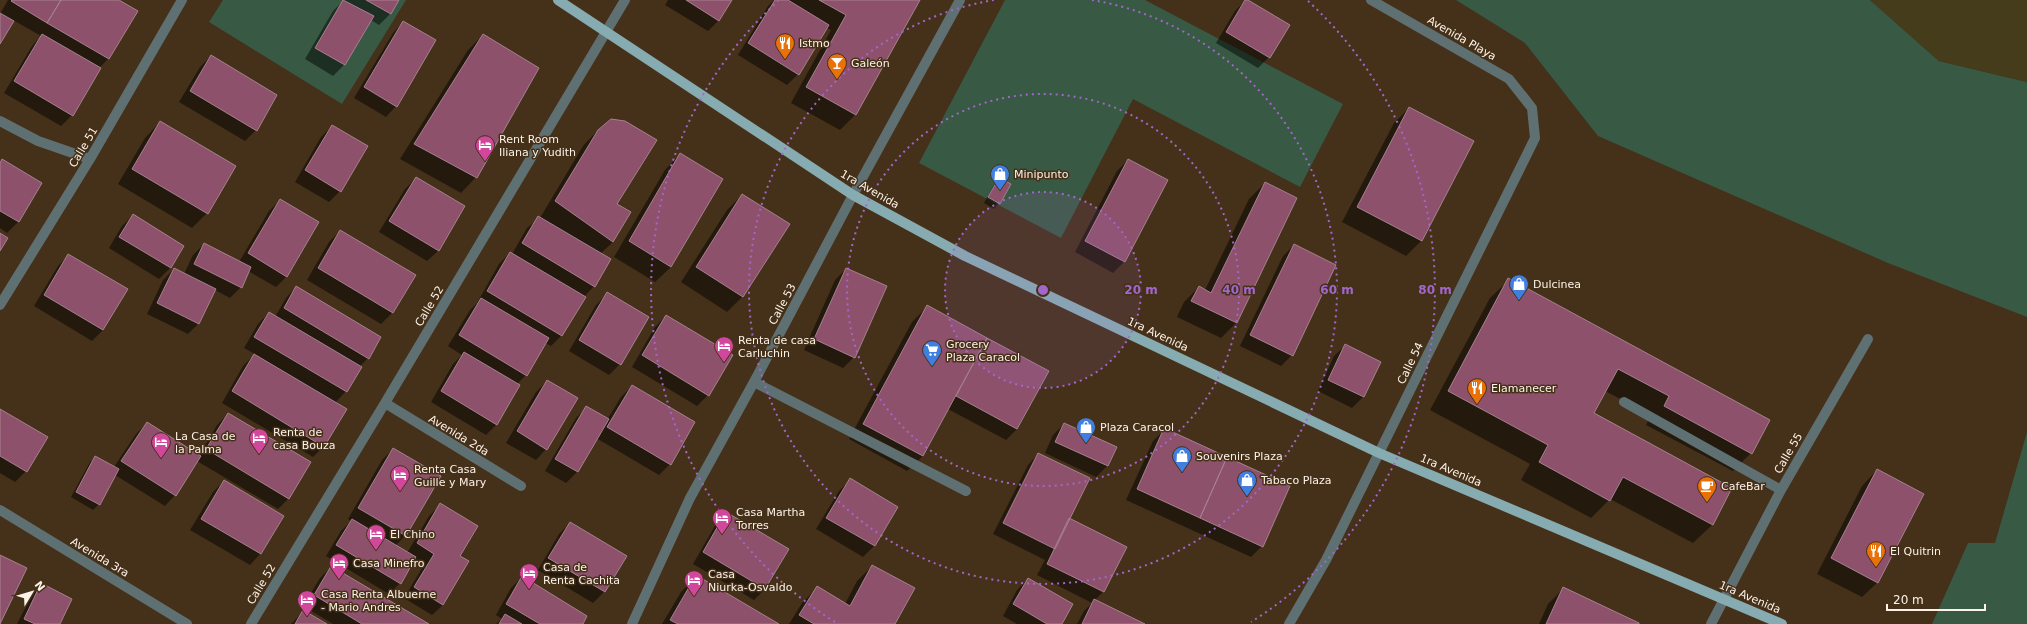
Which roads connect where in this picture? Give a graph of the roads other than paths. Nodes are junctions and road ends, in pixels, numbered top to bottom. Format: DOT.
graph roads {
  1 [pos="182,0"];
  2 [pos="558,0"];
  3 [pos="625,0"];
  4 [pos="960,0"];
  5 [pos="1371,0"];
  6 [pos="606,30"];
  7 [pos="1532,108"];
  8 [pos="0,121"];
  9 [pos="90,159"];
  10 [pos="853,195"];
  11 [pos="0,305"];
  12 [pos="1868,339"];
  13 [pos="754,382"];
  14 [pos="1624,402"];
  15 [pos="385,404"];
  16 [pos="1379,453"];
  17 [pos="521,486"];
  18 [pos="1781,490"];
  19 [pos="966,491"];
  20 [pos="0,510"];
  21 [pos="1723,599"];
  22 [pos="187,624"];
  23 [pos="251,624"];
  24 [pos="632,624"];
  25 [pos="1289,624"];
  26 [pos="1711,624"];
  27 [pos="1782,624"];
  1 -- 9 [label="street, Calle 51"];
  2 -- 6 [label="main road, 1ra Avenida"];
  3 -- 6 [label="street, Calle 52"];
  4 -- 10 [label="street, Calle 53"];
  5 -- 7 [label="street, Avenida Playa"];
  6 -- 10 [label="main road, 1ra Avenida"];
  6 -- 15 [label="street, Calle 52"];
  7 -- 16 [label="street, Calle 54"];
  8 -- 9 [label="street"];
  9 -- 11 [label="street, Calle 51"];
  10 -- 13 [label="street, Calle 53"];
  10 -- 16 [label="main road, 1ra Avenida"];
  12 -- 18 [label="street, Calle 55"];
  13 -- 19 [label="street"];
  13 -- 24 [label="street, Calle 53"];
  14 -- 18 [label="street"];
  15 -- 17 [label="street, Avenida 2da"];
  15 -- 23 [label="street, Calle 52"];
  16 -- 21 [label="main road, 1ra Avenida"];
  16 -- 25 [label="street, Calle 54"];
  18 -- 21 [label="street, Calle 55"];
  20 -- 22 [label="street, Avenida 3ra"];
  21 -- 26 [label="street, Calle 55"];
  21 -- 27 [label="main road, 1ra Avenida"];
}
